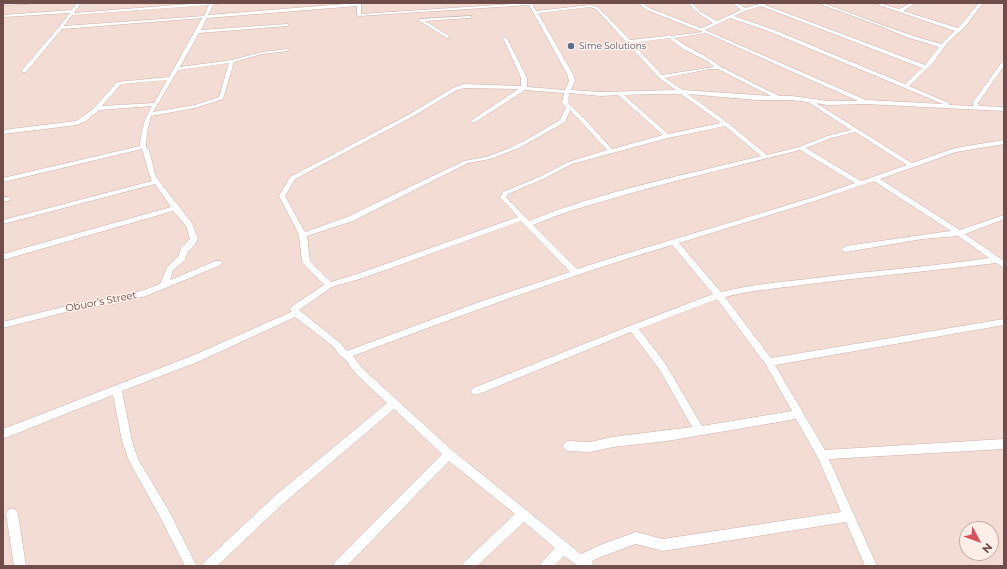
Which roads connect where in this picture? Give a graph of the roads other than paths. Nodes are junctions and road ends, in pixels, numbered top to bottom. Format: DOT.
graph roads {
  1 [pos="27,3"];
  2 [pos="79,3"];
  3 [pos="212,3"];
  4 [pos="218,3"];
  5 [pos="640,3"];
  6 [pos="690,3"];
  7 [pos="734,3"];
  8 [pos="768,3"];
  9 [pos="819,3"];
  10 [pos="875,3"];
  11 [pos="914,3"];
  12 [pos="981,3"];
  13 [pos="3,4"];
  14 [pos="359,4"];
  15 [pos="531,4"];
  16 [pos="762,5"];
  17 [pos="744,10"];
  18 [pos="899,11"];
  19 [pos="73,12"];
  20 [pos="535,12"];
  21 [pos="3,16"];
  22 [pos="206,16"];
  23 [pos="469,17"];
  24 [pos="732,17"];
  25 [pos="715,22"];
  26 [pos="287,25"];
  27 [pos="61,28"];
  28 [pos="701,30"];
  29 [pos="958,30"];
  30 [pos="198,32"];
  31 [pos="709,32"];
  32 [pos="669,36"];
  33 [pos="447,37"];
  34 [pos="505,38"];
  35 [pos="628,42"];
  36 [pos="942,46"];
  37 [pos="288,50"];
  38 [pos="232,61"];
  39 [pos="1004,63"];
  40 [pos="925,67"];
  41 [pos="719,68"];
  42 [pos="176,69"];
  43 [pos="24,72"];
  44 [pos="171,78"];
  45 [pos="661,78"];
  46 [pos="906,86"];
  47 [pos="524,88"];
  48 [pos="567,92"];
  49 [pos="682,92"];
  50 [pos="619,93"];
  51 [pos="779,98"];
  52 [pos="808,101"];
  53 [pos="866,102"];
  54 [pos="156,104"];
  55 [pos="949,106"];
  56 [pos="568,107"];
  57 [pos="976,107"];
  58 [pos="99,108"];
  59 [pos="1004,109"];
  60 [pos="149,115"];
  61 [pos="474,121"];
  62 [pos="726,124"];
  63 [pos="857,130"];
  64 [pos="3,132"];
  65 [pos="667,136"];
  66 [pos="1004,142"];
  67 [pos="143,147"];
  68 [pos="801,148"];
  69 [pos="611,151"];
  70 [pos="765,156"];
  71 [pos="911,165"];
  72 [pos="874,178"];
  73 [pos="3,180"];
  74 [pos="156,182"];
  75 [pos="860,183"];
  76 [pos="175,208"];
  77 [pos="1004,217"];
  78 [pos="525,221"];
  79 [pos="3,222"];
  80 [pos="959,233"];
  81 [pos="303,235"];
  82 [pos="674,242"];
  83 [pos="846,249"];
  84 [pos="3,257"];
  85 [pos="997,260"];
  86 [pos="218,262"];
  87 [pos="1004,265"];
  88 [pos="575,272"];
  89 [pos="329,284"];
  90 [pos="164,285"];
  91 [pos="719,295"];
  92 [pos="296,313"];
  93 [pos="1004,322"];
  94 [pos="3,325"];
  95 [pos="633,328"];
  96 [pos="347,354"];
  97 [pos="769,362"];
  98 [pos="117,389"];
  99 [pos="476,391"];
  100 [pos="394,403"];
  101 [pos="799,414"];
  102 [pos="700,431"];
  103 [pos="3,434"];
  104 [pos="1004,444"];
  105 [pos="568,446"];
  106 [pos="449,454"];
  107 [pos="822,455"];
  108 [pos="12,514"];
  109 [pos="524,514"];
  110 [pos="849,516"];
  111 [pos="563,548"];
  112 [pos="584,564"];
  113 [pos="20,566"];
  114 [pos="191,566"];
  115 [pos="208,566"];
  116 [pos="340,566"];
  117 [pos="468,566"];
  118 [pos="546,566"];
  119 [pos="871,566"];
  1 -- 13 [label="street"];
  2 -- 19 [label="street"];
  3 -- 4 [label="street"];
  3 -- 19 [label="street"];
  3 -- 22 [label="street"];
  5 -- 28 [label="street"];
  6 -- 25 [label="street"];
  7 -- 17 [label="street"];
  8 -- 16 [label="street"];
  9 -- 36 [label="street"];
  10 -- 18 [label="street"];
  11 -- 18 [label="street"];
  12 -- 29 [label="street"];
  14 -- 15 [label="street"];
  14 -- 22 [label="street"];
  15 -- 20 [label="street"];
  16 -- 17 [label="street"];
  16 -- 40 [label="street"];
  17 -- 24 [label="street"];
  18 -- 29 [label="street"];
  19 -- 21 [label="street"];
  19 -- 27 [label="street"];
  20 -- 35 [label="street"];
  20 -- 48 [label="street"];
  22 -- 27 [label="street"];
  22 -- 30 [label="street"];
  23 -- 33 [label="street"];
  24 -- 25 [label="street"];
  24 -- 46 [label="street"];
  25 -- 28 [label="street"];
  26 -- 30 [label="street"];
  27 -- 43 [label="street"];
  28 -- 31 [label="street"];
  29 -- 36 [label="street"];
  30 -- 42 [label="street"];
  31 -- 32 [label="street"];
  31 -- 53 [label="street"];
  32 -- 35 [label="street"];
  32 -- 41 [label="street"];
  34 -- 47 [label="street"];
  35 -- 45 [label="street"];
  36 -- 40 [label="street"];
  37 -- 38 [label="street"];
  38 -- 42 [label="street"];
  38 -- 60 [label="street"];
  39 -- 57 [label="street"];
  40 -- 46 [label="street"];
  41 -- 45 [label="street"];
  41 -- 51 [label="street"];
  42 -- 44 [label="street"];
  44 -- 54 [label="street"];
  44 -- 58 [label="street"];
  45 -- 49 [label="street"];
  46 -- 55 [label="street"];
  47 -- 48 [label="street"];
  47 -- 61 [label="street"];
  47 -- 81 [label="street"];
  48 -- 50 [label="street"];
  48 -- 56 [label="street"];
  49 -- 50 [label="street"];
  49 -- 51 [label="street"];
  49 -- 62 [label="street"];
  50 -- 65 [label="street"];
  51 -- 52 [label="street"];
  52 -- 53 [label="street"];
  52 -- 63 [label="street"];
  53 -- 55 [label="street"];
  54 -- 58 [label="street"];
  54 -- 60 [label="street"];
  55 -- 57 [label="street"];
  56 -- 69 [label="street"];
  56 -- 81 [label="street"];
  57 -- 59 [label="street"];
  58 -- 64 [label="street"];
  60 -- 67 [label="street"];
  62 -- 65 [label="street"];
  62 -- 70 [label="street"];
  63 -- 68 [label="street"];
  63 -- 71 [label="street"];
  65 -- 69 [label="street"];
  66 -- 71 [label="street"];
  67 -- 73 [label="street"];
  67 -- 74 [label="street"];
  68 -- 70 [label="street"];
  68 -- 75 [label="street"];
  69 -- 78 [label="street"];
  70 -- 78 [label="street"];
  71 -- 72 [label="street"];
  72 -- 75 [label="street"];
  72 -- 80 [label="street"];
  74 -- 76 [label="street"];
  74 -- 79 [label="street"];
  75 -- 82 [label="street"];
  76 -- 84 [label="street"];
  76 -- 90 [label="street"];
  77 -- 80 [label="street"];
  78 -- 88 [label="street"];
  78 -- 89 [label="street"];
  80 -- 83 [label="street"];
  80 -- 85 [label="street"];
  81 -- 89 [label="street"];
  82 -- 88 [label="street"];
  82 -- 91 [label="street"];
  85 -- 87 [label="street"];
  85 -- 91 [label="street"];
  86 -- 90 [label="street, Obuor’s Street"];
  88 -- 96 [label="street"];
  89 -- 92 [label="street"];
  90 -- 94 [label="street, Obuor’s Street"];
  91 -- 95 [label="street"];
  91 -- 97 [label="street"];
  92 -- 96 [label="street"];
  92 -- 98 [label="street"];
  93 -- 97 [label="street"];
  95 -- 99 [label="street"];
  95 -- 102 [label="street"];
  96 -- 100 [label="street"];
  97 -- 101 [label="street"];
  98 -- 103 [label="street"];
  98 -- 114 [label="street"];
  100 -- 106 [label="street"];
  100 -- 115 [label="street"];
  101 -- 102 [label="street"];
  101 -- 107 [label="street"];
  102 -- 105 [label="street"];
  104 -- 107 [label="street"];
  106 -- 109 [label="street"];
  106 -- 116 [label="street"];
  107 -- 110 [label="street"];
  108 -- 113 [label="street"];
  109 -- 111 [label="street"];
  109 -- 117 [label="street"];
  110 -- 112 [label="street"];
  110 -- 119 [label="street"];
  111 -- 112 [label="street"];
  111 -- 118 [label="street"];
}
